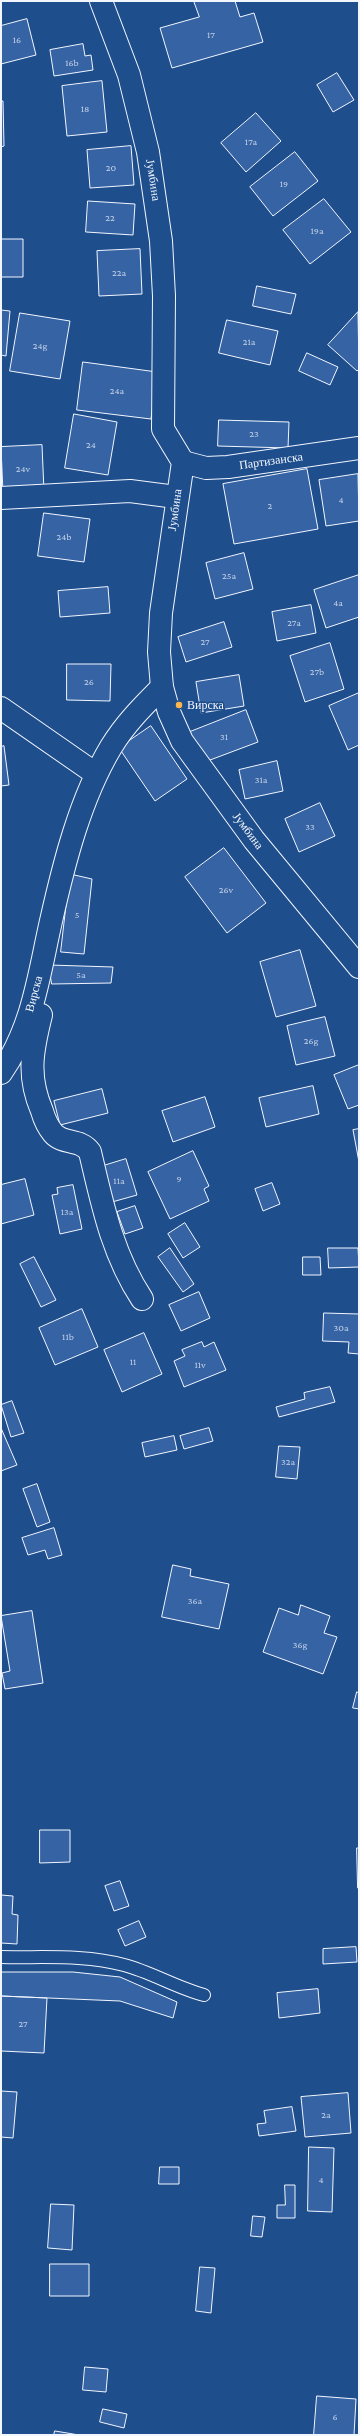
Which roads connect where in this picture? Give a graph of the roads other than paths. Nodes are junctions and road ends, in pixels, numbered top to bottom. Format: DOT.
graph roads {
  1 [pos="101,1"];
  2 [pos="359,448"];
  3 [pos="182,462"];
  4 [pos="176,497"];
  5 [pos="1,498"];
  6 [pos="162,687"];
  7 [pos="1,708"];
  8 [pos="96,774"];
  9 [pos="359,967"];
  10 [pos="36,995"];
  11 [pos="1,1073"];
  12 [pos="142,1299"];
  13 [pos="1,1957"];
  14 [pos="204,1996"];
  1 -- 3 [label="street, Јумбина"];
  2 -- 3 [label="street, Партизанска"];
  3 -- 4 [label="street, Јумбина"];
  4 -- 5 [label="street"];
  4 -- 6 [label="street, Јумбина"];
  6 -- 8 [label="street, Вирска"];
  6 -- 9 [label="street, Јумбина"];
  7 -- 8 [label="street"];
  8 -- 10 [label="street, Вирска"];
  10 -- 11 [label="street, Вирска"];
  10 -- 12 [label="street"];
  13 -- 14 [label="lane"];
}
